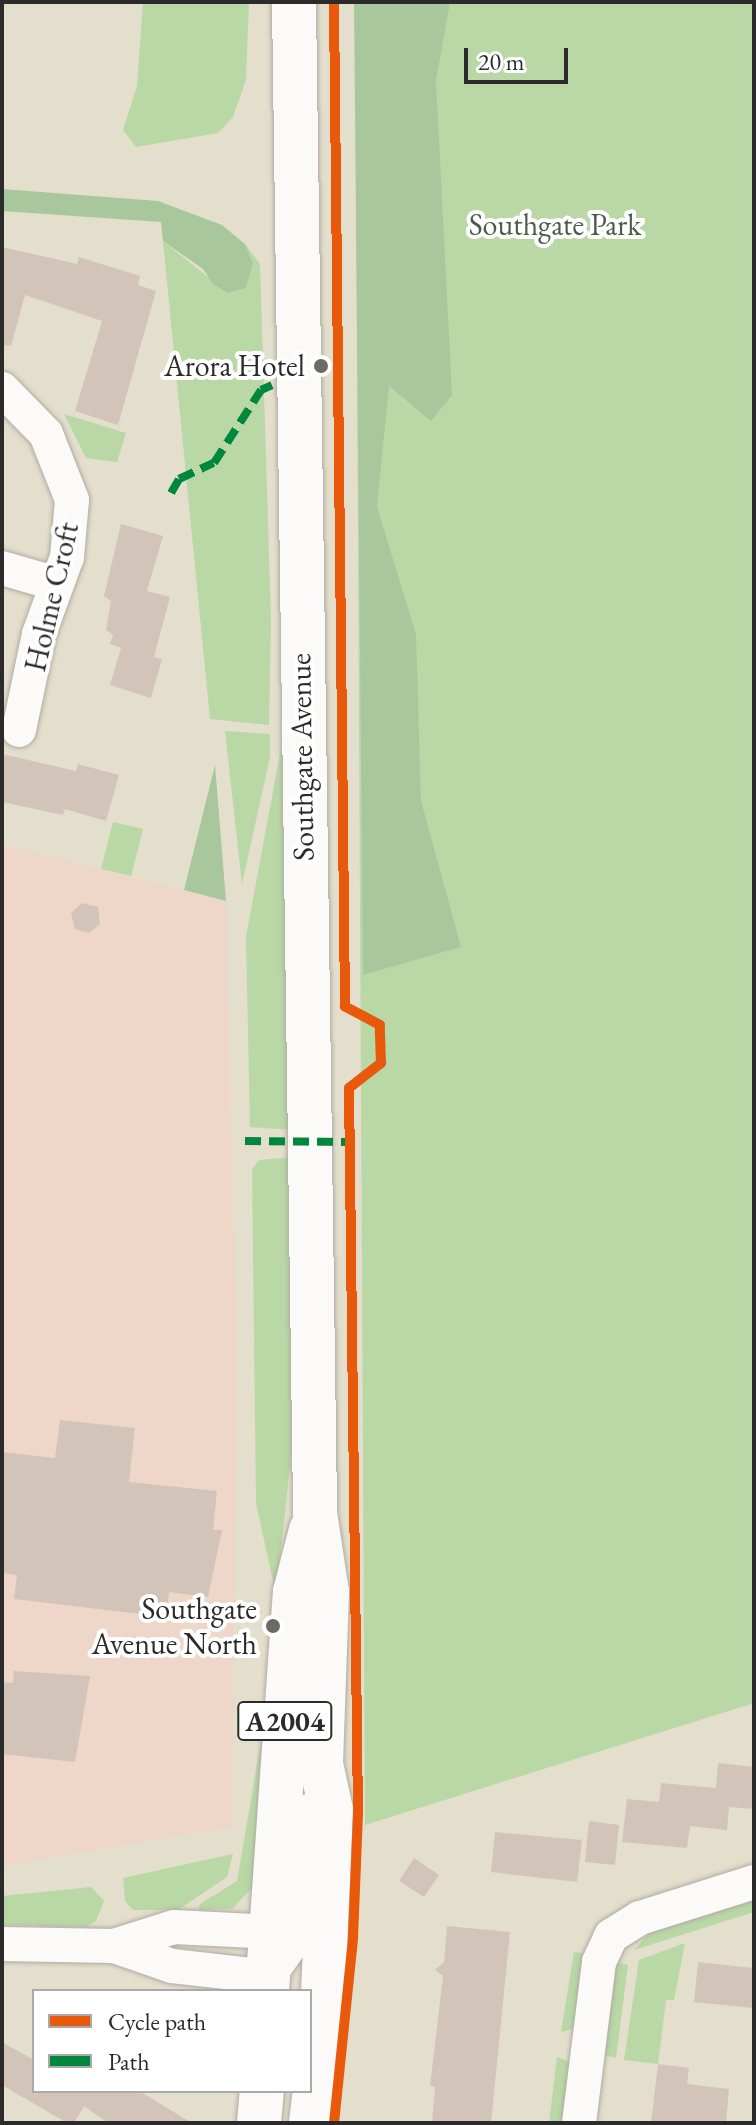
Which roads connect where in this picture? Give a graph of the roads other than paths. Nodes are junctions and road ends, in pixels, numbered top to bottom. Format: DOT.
graph roads {
  1 [pos="294,2"];
  2 [pos="2,389"];
  3 [pos="2,568"];
  4 [pos="57,584"];
  5 [pos="19,730"];
  6 [pos="315,1513"];
  7 [pos="754,1882"];
  8 [pos="298,1932"];
  9 [pos="2,1944"];
  10 [pos="114,1946"];
  11 [pos="268,1984"];
  12 [pos="302,1989"];
  13 [pos="262,2093"];
  14 [pos="309,2093"];
  15 [pos="259,2123"];
  16 [pos="311,2123"];
  17 [pos="579,2123"];
  1 -- 6 [label="main road, Southgate Avenue / A2004"];
  2 -- 4 [label="street, Holme Croft"];
  3 -- 4 [label="street"];
  4 -- 5 [label="street, Holme Croft"];
  6 -- 8 [label="main road, Southgate Avenue / A2004"];
  6 -- 8 [label="main road, Southgate Avenue / A2004"];
  7 -- 17 [label="street"];
  8 -- 10 [label="street"];
  8 -- 11 [label="main road, Southgate Avenue / A2004"];
  8 -- 12 [label="main road, Southgate Avenue / A2004"];
  9 -- 10 [label="street"];
  10 -- 11 [label="street"];
  13 -- 15 [label="main road"];
  14 -- 16 [label="main road, Southgate Avenue / A2004"];
}
